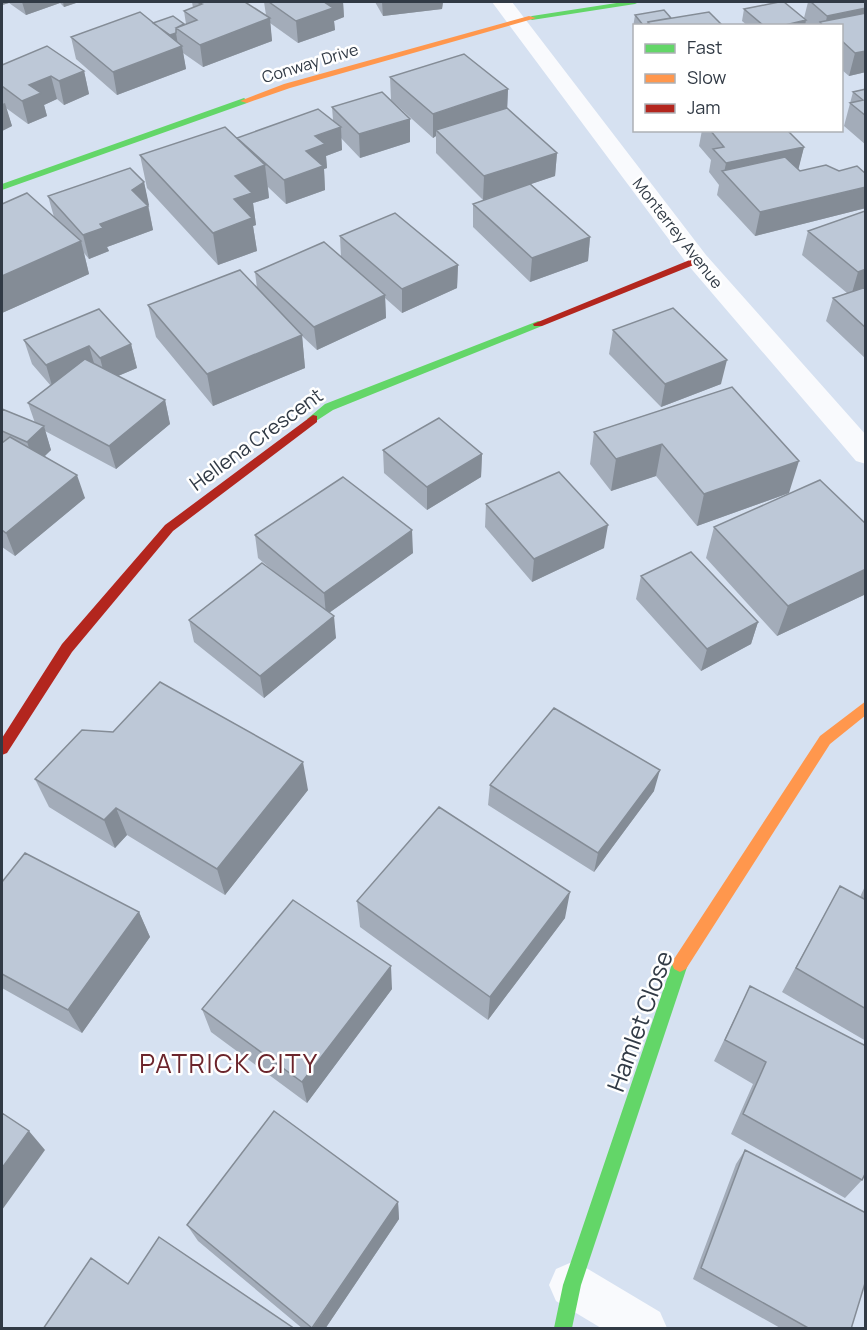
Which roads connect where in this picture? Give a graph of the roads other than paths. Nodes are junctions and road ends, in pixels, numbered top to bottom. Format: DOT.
graph roads {
  1 [pos="635,2"];
  2 [pos="509,11"];
  3 [pos="2,187"];
  4 [pos="696,260"];
  5 [pos="866,454"];
  6 [pos="866,706"];
  7 [pos="2,749"];
  8 [pos="572,1285"];
  9 [pos="563,1329"];
  10 [pos="644,1329"];
  1 -- 2 [label="street, Conway Drive"];
  2 -- 3 [label="street, Conway Drive"];
  2 -- 4 [label="street, Monterrey Avenue"];
  4 -- 5 [label="street, Monterrey Avenue"];
  4 -- 7 [label="street, Hellena Crescent"];
  6 -- 8 [label="street, Hamlet Close"];
  8 -- 9 [label="street, Hamlet Close"];
  8 -- 10 [label="street"];
}
